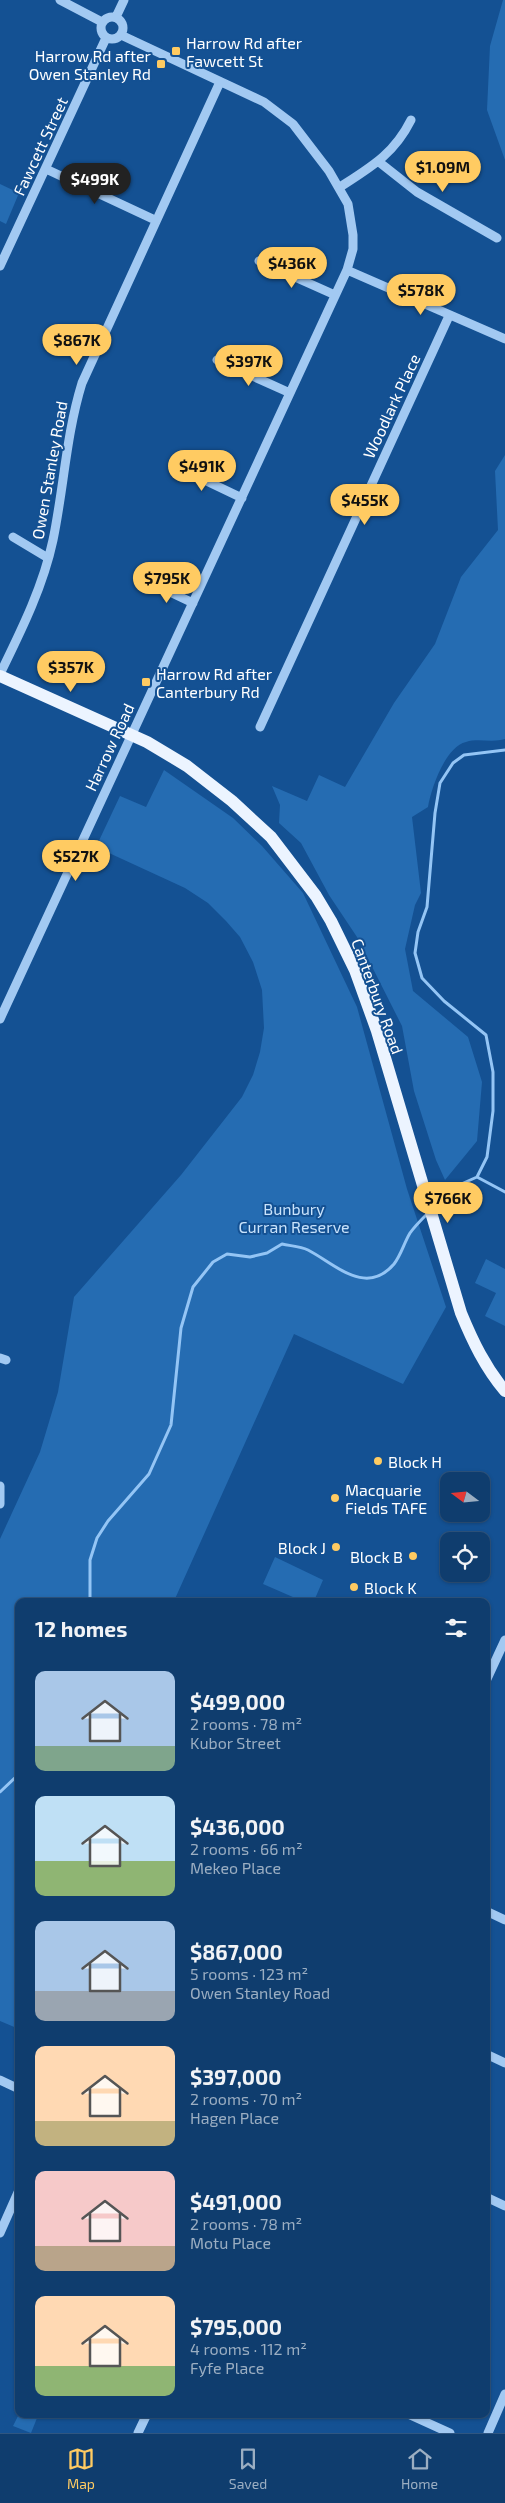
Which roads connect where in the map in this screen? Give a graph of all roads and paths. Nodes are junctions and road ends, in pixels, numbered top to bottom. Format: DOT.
graph roads {
  1 [pos="60,0"];
  2 [pos="124,0"];
  3 [pos="116,17"];
  4 [pos="102,22"];
  5 [pos="121,35"];
  6 [pos="106,38"];
  7 [pos="220,82"];
  8 [pos="412,120"];
  9 [pos="379,162"];
  10 [pos="46,169"];
  11 [pos="340,187"];
  12 [pos="155,220"];
  13 [pos="497,238"];
  14 [pos="259,261"];
  15 [pos="0,266"];
  16 [pos="346,270"];
  17 [pos="335,295"];
  18 [pos="449,316"];
  19 [pos="505,339"];
  20 [pos="217,360"];
  21 [pos="290,393"];
  22 [pos="173,465"];
  23 [pos="242,498"];
  24 [pos="13,537"];
  25 [pos="48,558"];
  26 [pos="151,583"];
  27 [pos="193,603"];
  28 [pos="0,675"];
  29 [pos="260,727"];
  30 [pos="131,736"];
  31 [pos="0,1019"];
  32 [pos="505,1391"];
  33 [pos="0,1486"];
  34 [pos="0,1504"];
  35 [pos="505,1640"];
  36 [pos="490,1672"];
  37 [pos="490,1913"];
  38 [pos="505,1920"];
  39 [pos="490,2056"];
  40 [pos="505,2063"];
  41 [pos="0,2080"];
  42 [pos="15,2086"];
  43 [pos="15,2199"];
  44 [pos="490,2199"];
  45 [pos="505,2206"];
  46 [pos="0,2233"];
  47 [pos="505,2394"];
  48 [pos="145,2418"];
  49 [pos="417,2418"];
  50 [pos="140,2432"];
  51 [pos="450,2433"];
  52 [pos="488,2433"];
  1 -- 4 [label="street"];
  2 -- 3 [label="street"];
  3 -- 4 [label="street"];
  3 -- 5 [label="street"];
  4 -- 6 [label="street"];
  5 -- 6 [label="street"];
  5 -- 7 [label="street, Harrow Road"];
  6 -- 10 [label="street, Fawcett Street"];
  7 -- 11 [label="street, Harrow Road"];
  7 -- 12 [label="street, Owen Stanley Road"];
  8 -- 9 [label="street"];
  9 -- 11 [label="street"];
  9 -- 13 [label="street"];
  10 -- 12 [label="street"];
  10 -- 15 [label="street, Fawcett Street"];
  11 -- 16 [label="street, Harrow Road"];
  12 -- 25 [label="street, Owen Stanley Road"];
  14 -- 17 [label="street"];
  16 -- 17 [label="street, Harrow Road"];
  16 -- 18 [label="street"];
  17 -- 21 [label="street, Harrow Road"];
  18 -- 19 [label="street"];
  18 -- 29 [label="street, Woodlark Place"];
  20 -- 21 [label="street"];
  21 -- 23 [label="street, Harrow Road"];
  22 -- 23 [label="street"];
  23 -- 27 [label="street, Harrow Road"];
  24 -- 25 [label="street"];
  25 -- 28 [label="street, Owen Stanley Road"];
  26 -- 27 [label="street"];
  27 -- 30 [label="street, Harrow Road"];
  28 -- 30 [label="main road, Canterbury Road"];
  30 -- 31 [label="street, Harrow Road"];
  30 -- 32 [label="main road, Canterbury Road"];
  33 -- 34 [label="street"];
  35 -- 36 [label="street"];
  37 -- 38 [label="street"];
  39 -- 40 [label="street"];
  41 -- 42 [label="street"];
  43 -- 46 [label="street"];
  44 -- 45 [label="street"];
  47 -- 52 [label="street"];
  48 -- 50 [label="street"];
  49 -- 51 [label="street"];
}
